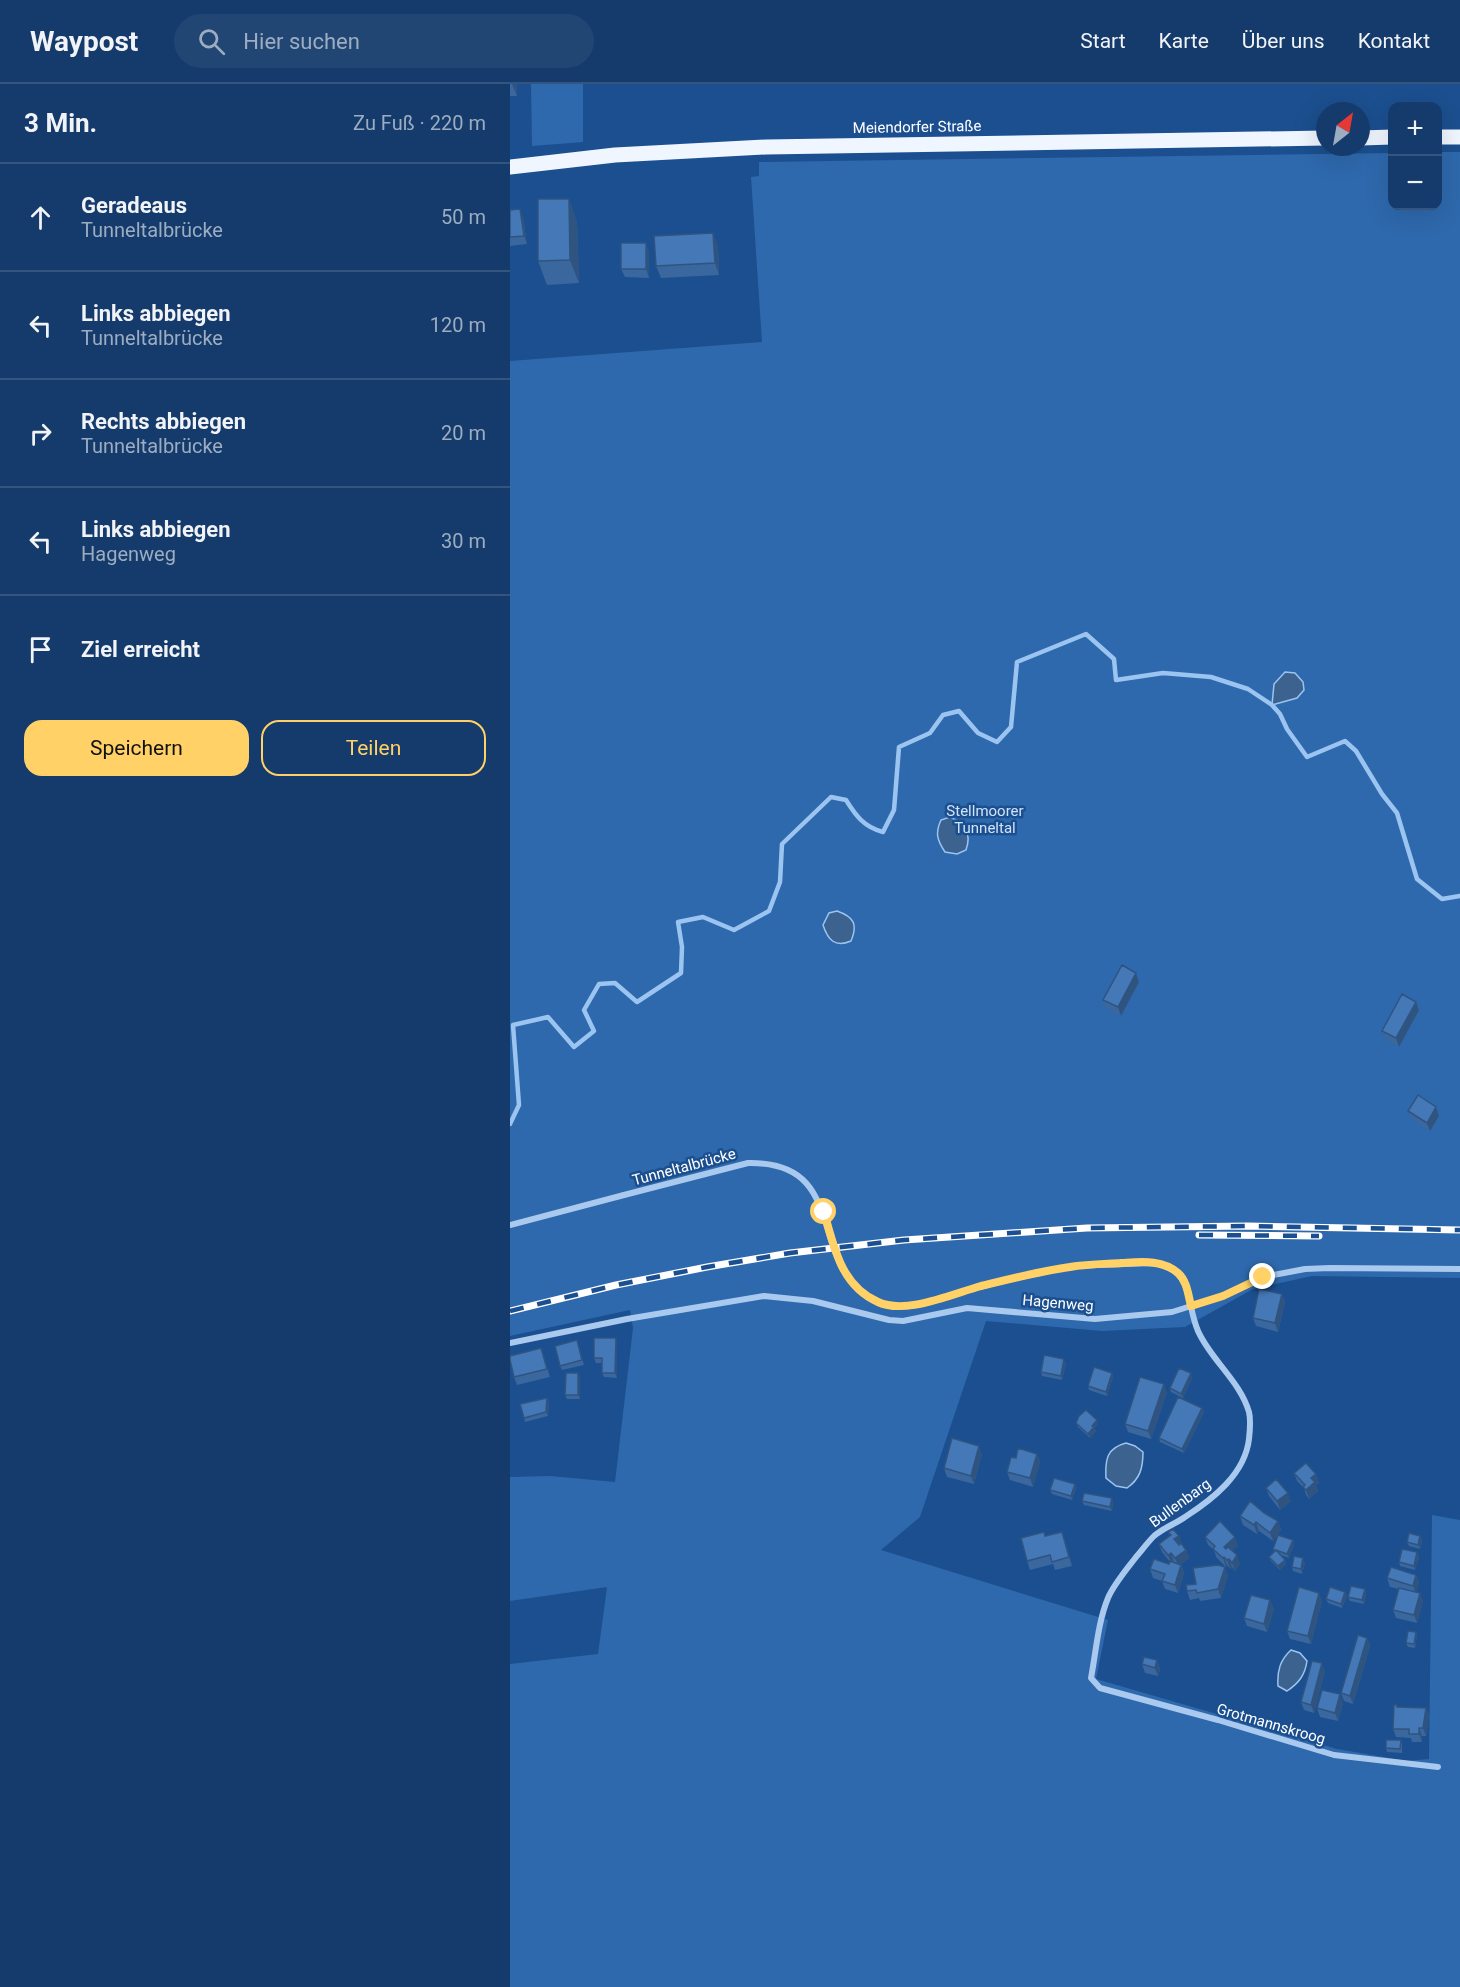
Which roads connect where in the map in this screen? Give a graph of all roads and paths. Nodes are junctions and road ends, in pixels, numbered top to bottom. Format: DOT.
graph roads {
  1 [pos="1460,136"];
  2 [pos="1388,137"];
  3 [pos="1442,137"];
  4 [pos="1316,138"];
  5 [pos="1370,138"];
  6 [pos="510,167"];
  7 [pos="510,1225"];
  8 [pos="1460,1269"];
  9 [pos="1191,1306"];
  10 [pos="510,1343"];
  11 [pos="1100,1688"];
  12 [pos="1438,1767"];
  1 -- 3 [label="main road"];
  2 -- 5 [label="main road"];
  4 -- 6 [label="main road, Meiendorfer Straße"];
  7 -- 9 [label="street, Tunneltalbrücke, bridge"];
  8 -- 9 [label="street, Hagenweg"];
  9 -- 10 [label="street, Hagenweg"];
  9 -- 11 [label="street, Bullenbarg"];
  11 -- 12 [label="street, Grotmannskroog"];
}
